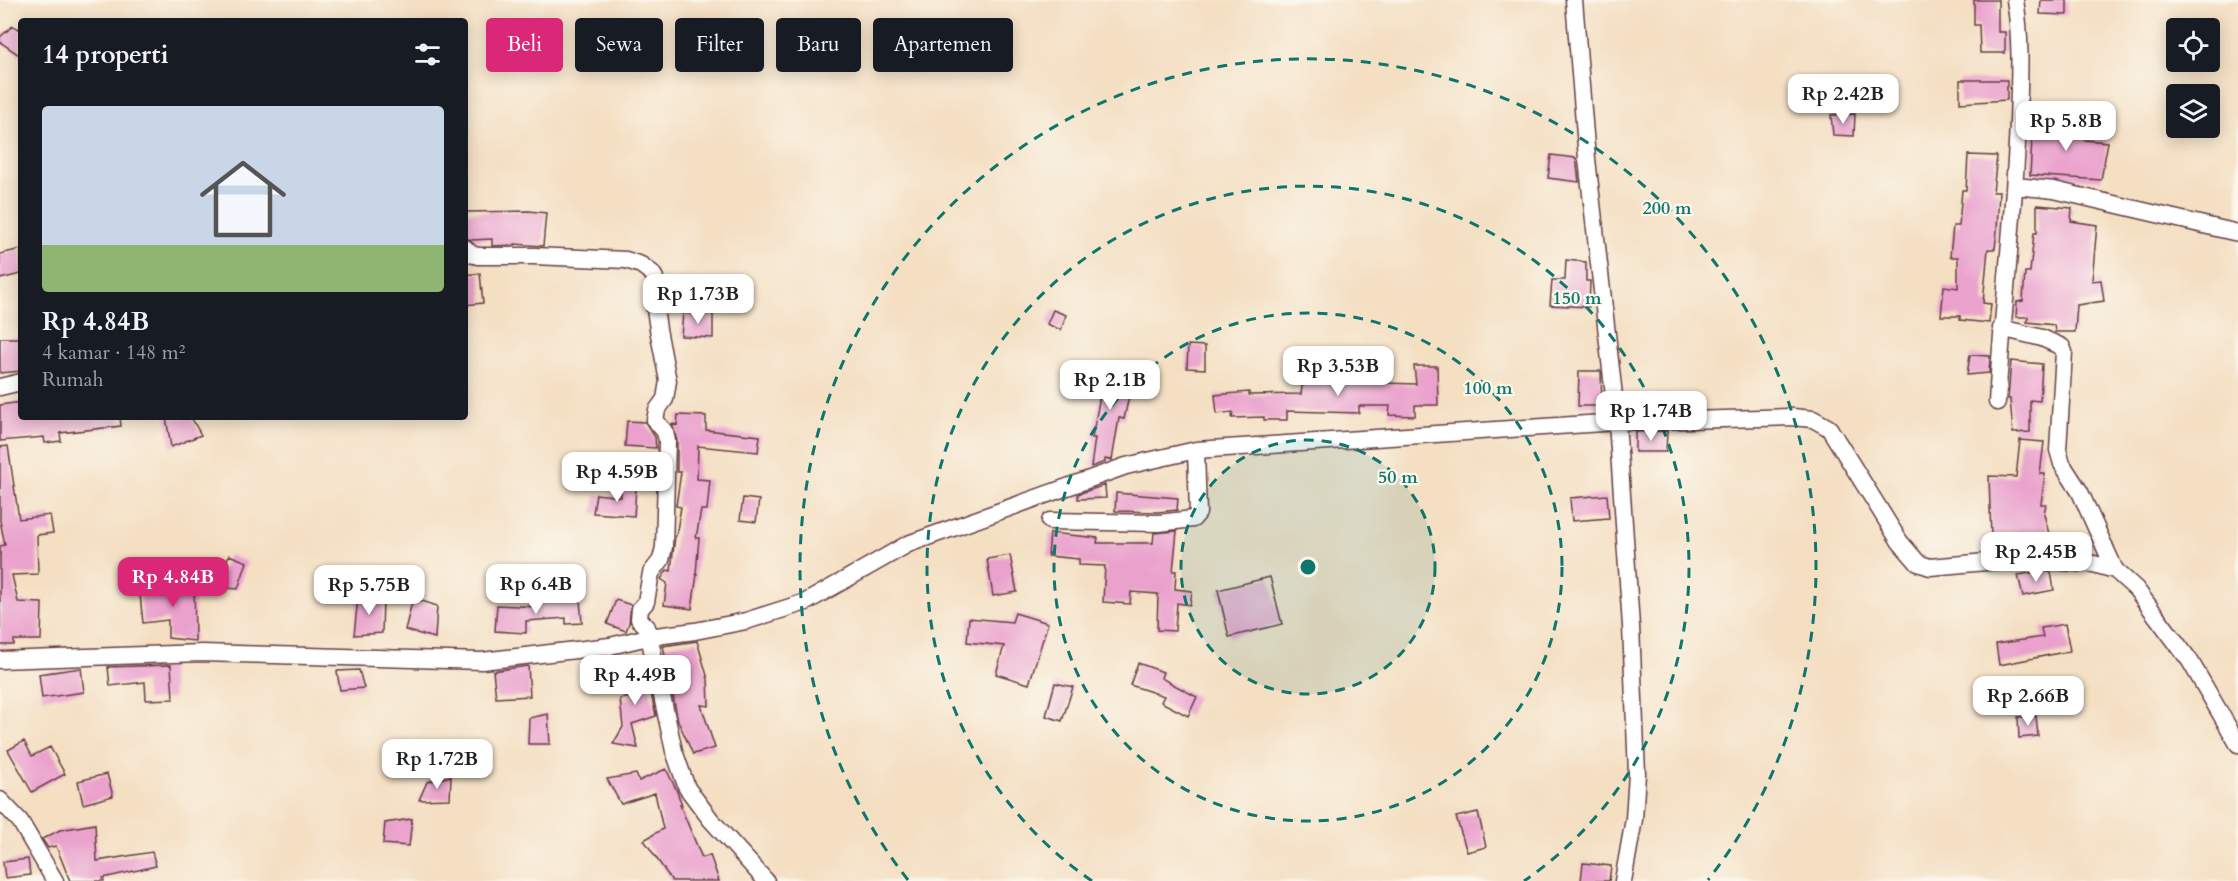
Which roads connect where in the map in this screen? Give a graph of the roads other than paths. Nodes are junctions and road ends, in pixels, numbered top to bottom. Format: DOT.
graph roads {
  1 [pos="1574,0"];
  2 [pos="2015,0"];
  3 [pos="2015,186"];
  4 [pos="2238,233"];
  5 [pos="468,251"];
  6 [pos="2001,328"];
  7 [pos="18,383"];
  8 [pos="0,387"];
  9 [pos="1997,402"];
  10 [pos="1617,422"];
  11 [pos="1196,450"];
  12 [pos="1050,521"];
  13 [pos="2115,570"];
  14 [pos="648,637"];
  15 [pos="0,660"];
  16 [pos="2238,744"];
  17 [pos="0,800"];
  18 [pos="56,881"];
  19 [pos="766,881"];
  20 [pos="1623,881"];
  1 -- 10 [label="street"];
  2 -- 3 [label="street"];
  3 -- 4 [label="street"];
  3 -- 6 [label="street"];
  5 -- 14 [label="street"];
  6 -- 9 [label="street"];
  6 -- 13 [label="street"];
  7 -- 8 [label="street"];
  10 -- 11 [label="street"];
  10 -- 13 [label="street"];
  10 -- 20 [label="street"];
  11 -- 12 [label="street"];
  11 -- 14 [label="street"];
  13 -- 16 [label="street"];
  14 -- 15 [label="street"];
  14 -- 19 [label="street"];
  17 -- 18 [label="street"];
}
